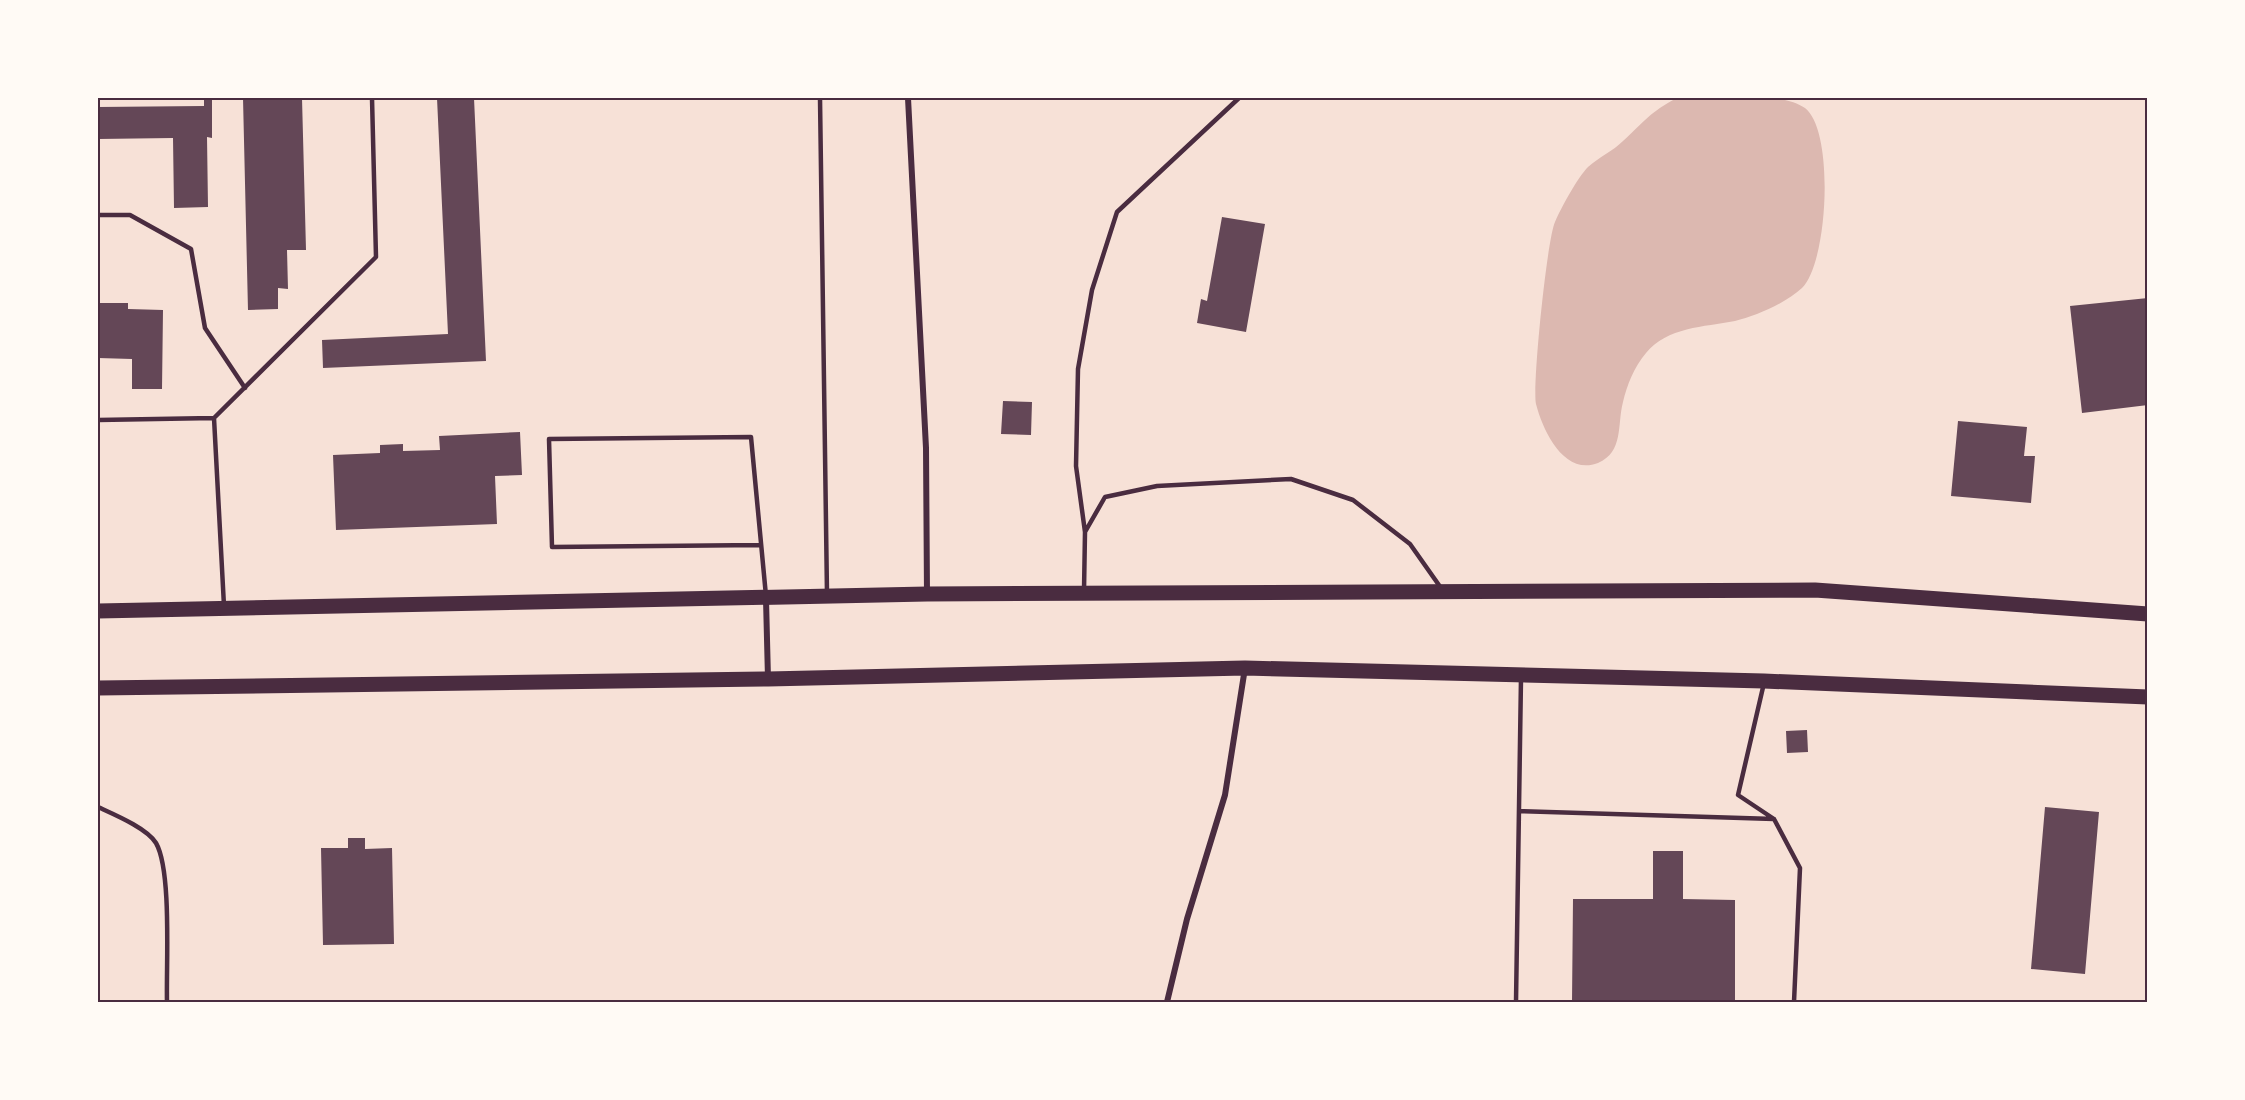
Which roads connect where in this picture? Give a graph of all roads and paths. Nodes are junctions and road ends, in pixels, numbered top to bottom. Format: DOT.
graph roads {
  1 [pos="372,98"];
  2 [pos="820,98"];
  3 [pos="908,98"];
  4 [pos="1239,98"];
  5 [pos="98,215"];
  6 [pos="244,388"];
  7 [pos="214,417"];
  8 [pos="98,420"];
  9 [pos="1085,532"];
  10 [pos="761,545"];
  11 [pos="1444,592"];
  12 [pos="1084,593"];
  13 [pos="927,594"];
  14 [pos="827,597"];
  15 [pos="766,598"];
  16 [pos="224,609"];
  17 [pos="98,611"];
  18 [pos="2148,614"];
  19 [pos="1245,668"];
  20 [pos="1521,675"];
  21 [pos="768,679"];
  22 [pos="1764,681"];
  23 [pos="98,688"];
  24 [pos="2148,697"];
  25 [pos="98,807"];
  26 [pos="1519,812"];
  27 [pos="1774,819"];
  28 [pos="167,1002"];
  29 [pos="1167,1002"];
  30 [pos="1516,1002"];
  31 [pos="1794,1002"];
  1 -- 6 [label="lane"];
  2 -- 14 [label="lane"];
  3 -- 13 [label="street"];
  4 -- 9 [label="lane"];
  5 -- 6 [label="lane"];
  6 -- 7 [label="lane"];
  7 -- 8 [label="lane"];
  7 -- 16 [label="lane"];
  9 -- 11 [label="lane"];
  9 -- 12 [label="lane"];
  10 -- 10 [label="lane"];
  10 -- 15 [label="lane"];
  11 -- 12 [label="main road"];
  11 -- 18 [label="main road"];
  12 -- 13 [label="main road"];
  13 -- 14 [label="main road"];
  14 -- 15 [label="main road"];
  15 -- 16 [label="main road"];
  15 -- 21 [label="street"];
  16 -- 17 [label="main road"];
  19 -- 20 [label="main road"];
  19 -- 21 [label="main road"];
  19 -- 29 [label="street"];
  20 -- 22 [label="main road"];
  20 -- 26 [label="lane"];
  21 -- 23 [label="main road"];
  22 -- 24 [label="main road"];
  22 -- 27 [label="lane"];
  25 -- 28 [label="lane"];
  26 -- 27 [label="lane"];
  26 -- 30 [label="lane"];
  27 -- 31 [label="lane"];
}
